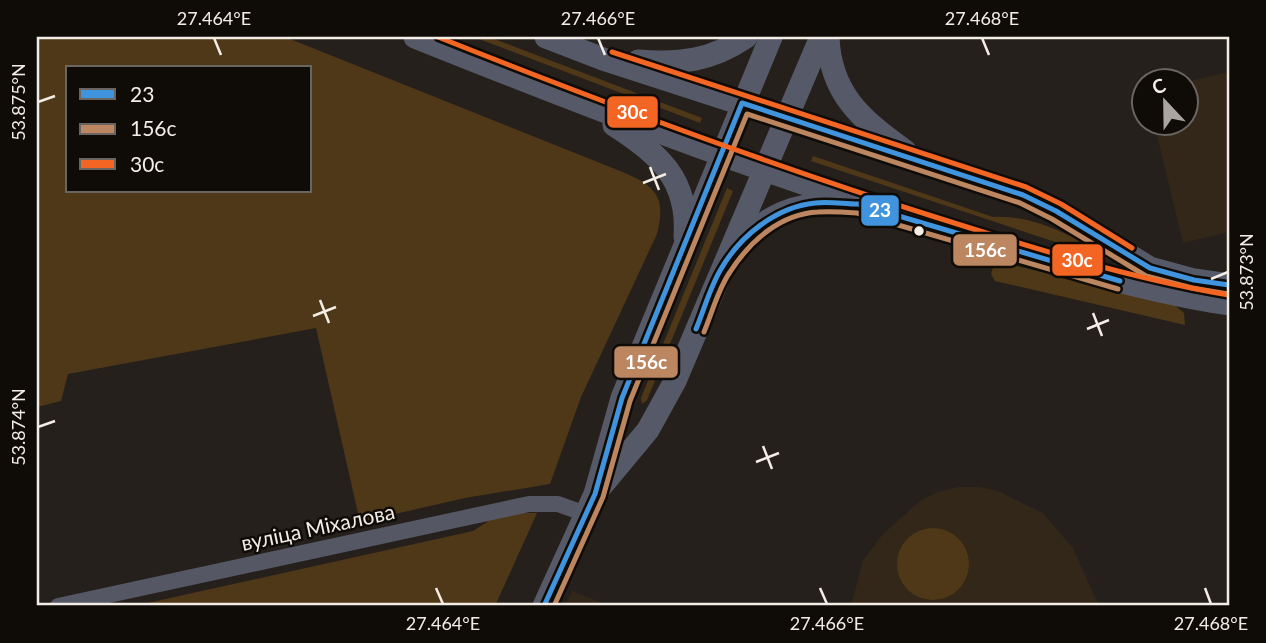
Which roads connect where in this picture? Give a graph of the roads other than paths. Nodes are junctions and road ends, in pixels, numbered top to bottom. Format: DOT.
graph roads {
  1 [pos="415,37"];
  2 [pos="546,37"];
  3 [pos="746,37"];
  4 [pos="771,37"];
  5 [pos="821,37"];
  6 [pos="828,37"];
  7 [pos="603,59"];
  8 [pos="742,103"];
  9 [pos="582,104"];
  10 [pos="788,118"];
  11 [pos="731,159"];
  12 [pos="922,163"];
  13 [pos="765,171"];
  14 [pos="858,204"];
  15 [pos="684,250"];
  16 [pos="720,270"];
  17 [pos="1229,285"];
  18 [pos="1229,304"];
  19 [pos="590,504"];
  20 [pos="58,606"];
  21 [pos="544,606"];
  1 -- 9 [label="main road"];
  2 -- 7 [label="main road"];
  3 -- 7 [label="main road"];
  4 -- 8 [label="main road"];
  5 -- 10 [label="main road"];
  6 -- 12 [label="main road"];
  7 -- 8 [label="main road"];
  8 -- 10 [label="main road"];
  8 -- 11 [label="main road"];
  9 -- 11 [label="main road"];
  9 -- 15 [label="main road"];
  10 -- 12 [label="main road"];
  10 -- 13 [label="main road"];
  11 -- 13 [label="main road"];
  11 -- 15 [label="main road"];
  12 -- 17 [label="main road"];
  13 -- 14 [label="main road"];
  13 -- 16 [label="main road"];
  14 -- 16 [label="main road"];
  14 -- 18 [label="main road"];
  15 -- 19 [label="main road"];
  16 -- 19 [label="main road"];
  19 -- 20 [label="street, вуліца Міхалова"];
  19 -- 21 [label="main road"];
}
